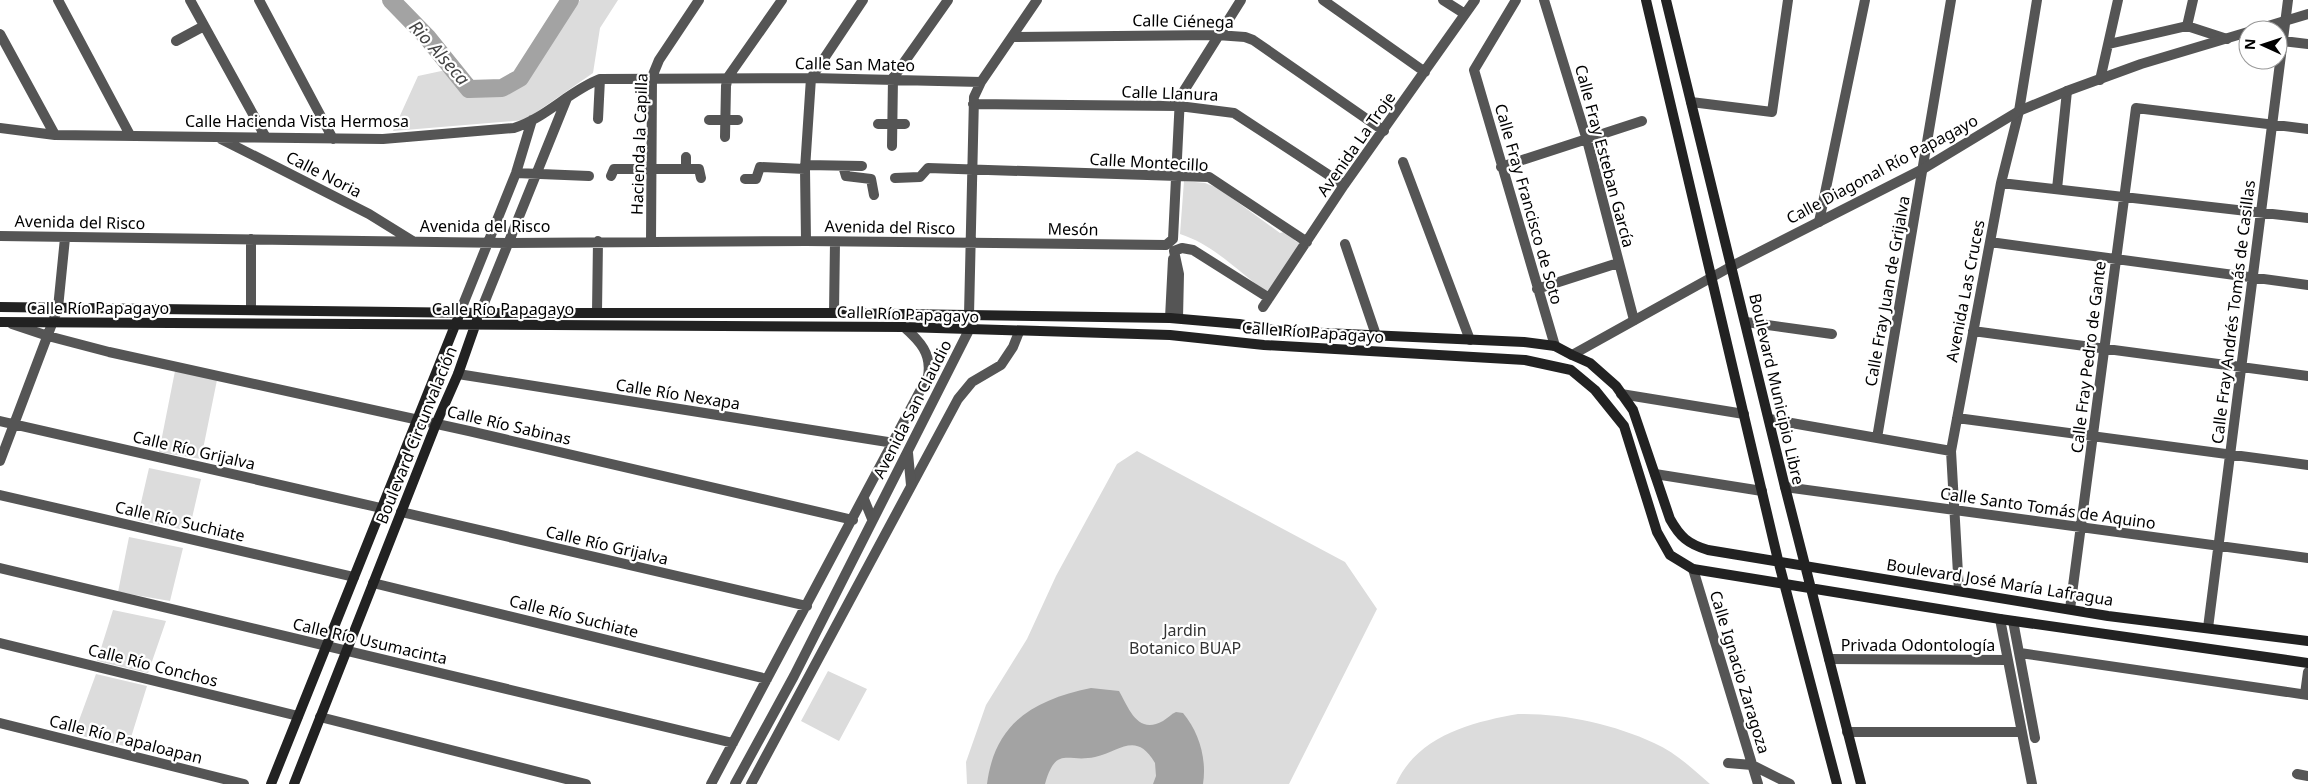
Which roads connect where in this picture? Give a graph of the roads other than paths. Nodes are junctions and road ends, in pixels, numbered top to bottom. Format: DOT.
graph roads {
  1 [pos="58,0"];
  2 [pos="190,0"];
  3 [pos="259,0"];
  4 [pos="699,0"];
  5 [pos="782,0"];
  6 [pos="864,0"];
  7 [pos="1037,0"];
  8 [pos="1241,0"];
  9 [pos="1323,0"];
  10 [pos="1444,0"];
  11 [pos="1475,0"];
  12 [pos="1516,0"];
  13 [pos="1544,0"];
  14 [pos="1646,0"];
  15 [pos="1788,0"];
  16 [pos="1865,0"];
  17 [pos="1951,0"];
  18 [pos="2037,0"];
  19 [pos="2118,0"];
  20 [pos="2193,0"];
  21 [pos="2288,0"];
  22 [pos="945,1"];
  23 [pos="1669,2"];
  24 [pos="1465,14"];
  25 [pos="2308,14"];
  26 [pos="2285,20"];
  27 [pos="2288,20"];
  28 [pos="204,26"];
  29 [pos="2187,26"];
  30 [pos="0,34"];
  31 [pos="1217,35"];
  32 [pos="2238,35"];
  33 [pos="1012,37"];
  34 [pos="2227,38"];
  35 [pos="176,41"];
  36 [pos="2288,42"];
  37 [pos="2108,44"];
  38 [pos="2308,44"];
  39 [pos="2279,70"];
  40 [pos="1425,72"];
  41 [pos="652,77"];
  42 [pos="728,77"];
  43 [pos="812,78"];
  44 [pos="893,78"];
  45 [pos="600,79"];
  46 [pos="2100,80"];
  47 [pos="981,82"];
  48 [pos="2067,91"];
  49 [pos="567,97"];
  50 [pos="1691,102"];
  51 [pos="973,104"];
  52 [pos="1178,106"];
  53 [pos="2019,111"];
  54 [pos="598,119"];
  55 [pos="532,120"];
  56 [pos="709,120"];
  57 [pos="725,120"];
  58 [pos="738,120"];
  59 [pos="1642,121"];
  60 [pos="878,124"];
  61 [pos="893,124"];
  62 [pos="905,124"];
  63 [pos="2272,124"];
  64 [pos="1,129"];
  65 [pos="2308,129"];
  66 [pos="1384,131"];
  67 [pos="55,135"];
  68 [pos="130,135"];
  69 [pos="265,136"];
  70 [pos="725,137"];
  71 [pos="221,138"];
  72 [pos="333,138"];
  73 [pos="1587,140"];
  74 [pos="892,146"];
  75 [pos="686,156"];
  76 [pos="1404,162"];
  77 [pos="843,166"];
  78 [pos="862,166"];
  79 [pos="806,167"];
  80 [pos="1501,167"];
  81 [pos="652,169"];
  82 [pos="686,169"];
  83 [pos="1923,169"];
  84 [pos="971,171"];
  85 [pos="516,172"];
  86 [pos="612,173"];
  87 [pos="535,174"];
  88 [pos="589,176"];
  89 [pos="1176,176"];
  90 [pos="701,178"];
  91 [pos="895,178"];
  92 [pos="745,179"];
  93 [pos="2001,183"];
  94 [pos="1344,185"];
  95 [pos="2056,189"];
  96 [pos="874,195"];
  97 [pos="2124,197"];
  98 [pos="2261,213"];
  99 [pos="2308,218"];
  100 [pos="1819,222"];
  101 [pos="0,236"];
  102 [pos="65,238"];
  103 [pos="251,239"];
  104 [pos="412,241"];
  105 [pos="806,241"];
  106 [pos="488,242"];
  107 [pos="598,242"];
  108 [pos="651,242"];
  109 [pos="836,242"];
  110 [pos="1307,242"];
  111 [pos="1990,242"];
  112 [pos="508,243"];
  113 [pos="970,243"];
  114 [pos="1345,244"];
  115 [pos="2116,259"];
  116 [pos="1618,263"];
  117 [pos="1732,266"];
  118 [pos="1712,277"];
  119 [pos="2252,278"];
  120 [pos="2308,285"];
  121 [pos="1537,289"];
  122 [pos="1269,298"];
  123 [pos="0,307"];
  124 [pos="1263,307"];
  125 [pos="58,308"];
  126 [pos="251,309"];
  127 [pos="460,312"];
  128 [pos="480,312"];
  129 [pos="597,312"];
  130 [pos="834,312"];
  131 [pos="969,315"];
  132 [pos="1174,318"];
  133 [pos="1634,320"];
  134 [pos="0,322"];
  135 [pos="53,322"];
  136 [pos="1746,322"];
  137 [pos="12,324"];
  138 [pos="455,324"];
  139 [pos="475,324"];
  140 [pos="904,327"];
  141 [pos="968,330"];
  142 [pos="1973,331"];
  143 [pos="1019,332"];
  144 [pos="1832,334"];
  145 [pos="1376,335"];
  146 [pos="48,336"];
  147 [pos="1470,340"];
  148 [pos="1555,346"];
  149 [pos="2104,348"];
  150 [pos="1572,354"];
  151 [pos="2241,367"];
  152 [pos="458,374"];
  153 [pos="2308,376"];
  154 [pos="1621,394"];
  155 [pos="1744,414"];
  156 [pos="1957,418"];
  157 [pos="417,419"];
  158 [pos="1769,419"];
  159 [pos="0,421"];
  160 [pos="14,424"];
  161 [pos="436,424"];
  162 [pos="2093,436"];
  163 [pos="1877,438"];
  164 [pos="894,444"];
  165 [pos="1951,451"];
  166 [pos="908,453"];
  167 [pos="2230,454"];
  168 [pos="0,461"];
  169 [pos="2308,465"];
  170 [pos="1655,474"];
  171 [pos="911,485"];
  172 [pos="1785,487"];
  173 [pos="1762,491"];
  174 [pos="0,495"];
  175 [pos="864,499"];
  176 [pos="381,508"];
  177 [pos="1955,510"];
  178 [pos="401,512"];
  179 [pos="872,519"];
  180 [pos="853,520"];
  181 [pos="2081,527"];
  182 [pos="1689,544"];
  183 [pos="2218,546"];
  184 [pos="2308,558"];
  185 [pos="1778,560"];
  186 [pos="1804,565"];
  187 [pos="0,568"];
  188 [pos="1693,568"];
  189 [pos="354,577"];
  190 [pos="374,583"];
  191 [pos="1784,584"];
  192 [pos="1810,588"];
  193 [pos="1959,591"];
  194 [pos="806,606"];
  195 [pos="2070,610"];
  196 [pos="2000,619"];
  197 [pos="2013,621"];
  198 [pos="2208,628"];
  199 [pos="2308,641"];
  200 [pos="0,643"];
  201 [pos="326,646"];
  202 [pos="347,650"];
  203 [pos="2020,653"];
  204 [pos="1829,659"];
  205 [pos="2007,660"];
  206 [pos="2308,663"];
  207 [pos="2308,672"];
  208 [pos="767,679"];
  209 [pos="2306,694"];
  210 [pos="298,716"];
  211 [pos="320,717"];
  212 [pos="0,722"];
  213 [pos="1847,732"];
  214 [pos="2022,732"];
  215 [pos="2035,738"];
  216 [pos="733,743"];
  217 [pos="1728,763"];
  218 [pos="1752,765"];
  219 [pos="2297,774"];
  220 [pos="2308,776"];
  221 [pos="244,784"];
  222 [pos="270,784"];
  223 [pos="294,784"];
  224 [pos="586,784"];
  225 [pos="711,784"];
  226 [pos="735,784"];
  227 [pos="751,784"];
  228 [pos="1758,784"];
  229 [pos="1790,784"];
  230 [pos="1837,784"];
  231 [pos="1861,784"];
  232 [pos="2032,784"];
  1 -- 68 [label="street"];
  2 -- 28 [label="street"];
  3 -- 72 [label="street"];
  4 -- 41 [label="street, Hacienda la Capilla"];
  5 -- 42 [label="street"];
  6 -- 43 [label="street"];
  7 -- 33 [label="street, Avenida San Claudio"];
  8 -- 31 [label="street"];
  9 -- 40 [label="street"];
  10 -- 24 [label="street"];
  11 -- 24 [label="street, Avenida La Troje"];
  12 -- 80 [label="street, Calle Fray Francisco de Soto"];
  13 -- 73 [label="street, Calle Fray Esteban García"];
  14 -- 118 [label="main road"];
  15 -- 50 [label="street"];
  16 -- 100 [label="street"];
  17 -- 83 [label="street, Calle Fray Juan de Grijalva"];
  18 -- 53 [label="street, Avenida Las Cruces"];
  19 -- 37 [label="street"];
  20 -- 29 [label="street"];
  21 -- 26 [label="street, Calle Fray Andrés Tomás de Casillas"];
  22 -- 44 [label="street"];
  23 -- 50 [label="main road, Boulevard Municipio Libre"];
  24 -- 40 [label="street, Avenida La Troje"];
  25 -- 27 [label="street"];
  28 -- 35 [label="street"];
  28 -- 69 [label="street"];
  29 -- 34 [label="street"];
  29 -- 37 [label="street"];
  30 -- 67 [label="street"];
  31 -- 33 [label="street, Calle Ciénega"];
  31 -- 52 [label="street"];
  31 -- 66 [label="street, Calle Ciénega"];
  32 -- 34 [label="street, Calle Diagonal Río Papagayo"];
  33 -- 47 [label="street, Avenida San Claudio"];
  34 -- 46 [label="street, Calle Diagonal Río Papagayo"];
  36 -- 38 [label="street"];
  37 -- 46 [label="street"];
  39 -- 63 [label="street, Calle Fray Andrés Tomás de Casillas"];
  40 -- 66 [label="street, Avenida La Troje"];
  41 -- 42 [label="street, Calle Hacienda Vista Hermosa"];
  41 -- 45 [label="street, Calle Hacienda Vista Hermosa"];
  41 -- 81 [label="street, Hacienda la Capilla"];
  42 -- 43 [label="street, Calle San Mateo"];
  42 -- 57 [label="street"];
  43 -- 44 [label="street, Calle San Mateo"];
  43 -- 79 [label="street"];
  44 -- 47 [label="street, Calle San Mateo"];
  44 -- 61 [label="street"];
  45 -- 49 [label="street, Calle Hacienda Vista Hermosa"];
  45 -- 54 [label="street"];
  46 -- 48 [label="street, Calle Diagonal Río Papagayo"];
  47 -- 51 [label="street, Avenida San Claudio"];
  48 -- 53 [label="street, Calle Diagonal Río Papagayo"];
  48 -- 95 [label="street"];
  49 -- 55 [label="street, Calle Hacienda Vista Hermosa"];
  49 -- 87 [label="street, Boulevard Circunvalación"];
  50 -- 117 [label="main road, Boulevard Municipio Libre"];
  51 -- 52 [label="street, Calle Llanura"];
  51 -- 84 [label="street, Avenida San Claudio"];
  52 -- 89 [label="street"];
  52 -- 94 [label="street, Calle Llanura"];
  53 -- 83 [label="street, Calle Diagonal Río Papagayo"];
  53 -- 93 [label="street, Avenida Las Cruces"];
  55 -- 72 [label="street, Calle Hacienda Vista Hermosa"];
  55 -- 85 [label="street, Boulevard Circunvalación"];
  56 -- 57 [label="street"];
  57 -- 58 [label="street"];
  57 -- 70 [label="street"];
  59 -- 73 [label="street"];
  60 -- 61 [label="street"];
  61 -- 62 [label="street"];
  61 -- 74 [label="street"];
  63 -- 65 [label="street"];
  63 -- 97 [label="street, Calle Fray Pedro de Gante"];
  63 -- 98 [label="street, Calle Fray Andrés Tomás de Casillas"];
  64 -- 67 [label="street, Calle Hacienda Vista Hermosa"];
  66 -- 94 [label="street, Avenida La Troje"];
  67 -- 68 [label="street, Calle Hacienda Vista Hermosa"];
  68 -- 71 [label="street, Calle Hacienda Vista Hermosa"];
  69 -- 71 [label="street, Calle Hacienda Vista Hermosa"];
  69 -- 72 [label="street, Calle Hacienda Vista Hermosa"];
  71 -- 104 [label="street, Calle Noria"];
  73 -- 80 [label="street"];
  73 -- 116 [label="street, Calle Fray Esteban García"];
  75 -- 82 [label="street"];
  76 -- 147 [label="street"];
  77 -- 78 [label="street"];
  77 -- 79 [label="street"];
  77 -- 96 [label="street"];
  79 -- 92 [label="street"];
  79 -- 105 [label="street"];
  80 -- 121 [label="street, Calle Fray Francisco de Soto"];
  81 -- 82 [label="street"];
  81 -- 86 [label="street"];
  81 -- 108 [label="street, Hacienda la Capilla"];
  82 -- 90 [label="street"];
  83 -- 100 [label="street, Calle Diagonal Río Papagayo"];
  83 -- 163 [label="street, Calle Fray Juan de Grijalva"];
  84 -- 89 [label="street, Calle Montecillo"];
  84 -- 91 [label="street, Calle Montecillo"];
  84 -- 113 [label="street, Avenida San Claudio"];
  85 -- 87 [label="street"];
  85 -- 106 [label="street, Boulevard Circunvalación"];
  87 -- 88 [label="street"];
  87 -- 112 [label="street, Boulevard Circunvalación"];
  89 -- 110 [label="street, Calle Montecillo"];
  89 -- 113 [label="street, Mesón"];
  93 -- 95 [label="street"];
  93 -- 111 [label="street, Avenida Las Cruces"];
  94 -- 110 [label="street, Avenida La Troje"];
  95 -- 97 [label="street"];
  97 -- 98 [label="street"];
  97 -- 115 [label="street, Calle Fray Pedro de Gante"];
  98 -- 99 [label="street"];
  98 -- 119 [label="street, Calle Fray Andrés Tomás de Casillas"];
  100 -- 117 [label="street, Calle Diagonal Río Papagayo"];
  101 -- 102 [label="street, Avenida del Risco"];
  102 -- 103 [label="street, Avenida del Risco"];
  102 -- 125 [label="street"];
  103 -- 104 [label="street, Avenida del Risco"];
  103 -- 126 [label="street"];
  104 -- 106 [label="street, Avenida del Risco"];
  105 -- 108 [label="street, Avenida del Risco"];
  105 -- 109 [label="street, Avenida del Risco"];
  106 -- 112 [label="street, Avenida del Risco"];
  106 -- 127 [label="street, Boulevard Circunvalación"];
  107 -- 108 [label="street, Avenida del Risco"];
  107 -- 112 [label="street, Avenida del Risco"];
  107 -- 129 [label="street"];
  109 -- 113 [label="street, Avenida del Risco"];
  109 -- 130 [label="street"];
  110 -- 122 [label="street, Avenida La Troje"];
  111 -- 115 [label="street"];
  111 -- 142 [label="street, Avenida Las Cruces"];
  112 -- 128 [label="street, Boulevard Circunvalación"];
  113 -- 131 [label="street, Avenida San Claudio"];
  114 -- 145 [label="street"];
  115 -- 119 [label="street"];
  115 -- 149 [label="street, Calle Fray Pedro de Gante"];
  116 -- 121 [label="street"];
  116 -- 133 [label="street, Calle Fray Esteban García"];
  117 -- 118 [label="street, Calle Diagonal Río Papagayo"];
  117 -- 136 [label="main road, Boulevard Municipio Libre"];
  118 -- 133 [label="street, Calle Diagonal Río Papagayo"];
  118 -- 155 [label="main road"];
  119 -- 120 [label="street"];
  119 -- 151 [label="street, Calle Fray Andrés Tomás de Casillas"];
  121 -- 148 [label="street, Calle Fray Francisco de Soto"];
  122 -- 124 [label="street, Avenida La Troje"];
  122 -- 132 [label="street"];
  123 -- 125 [label="main road, Calle Río Papagayo"];
  125 -- 126 [label="main road, Calle Río Papagayo"];
  125 -- 135 [label="street"];
  126 -- 127 [label="main road, Calle Río Papagayo"];
  127 -- 128 [label="main road, Calle Río Papagayo"];
  127 -- 138 [label="main road, Boulevard Circunvalación"];
  128 -- 129 [label="main road, Calle Río Papagayo"];
  128 -- 139 [label="main road, Boulevard Circunvalación"];
  129 -- 130 [label="main road, Calle Río Papagayo"];
  130 -- 131 [label="main road, Calle Río Papagayo"];
  131 -- 132 [label="main road, Calle Río Papagayo"];
  131 -- 141 [label="street, Avenida San Claudio"];
  132 -- 145 [label="main road, Calle Río Papagayo"];
  133 -- 150 [label="street, Calle Diagonal Río Papagayo"];
  134 -- 137 [label="main road, Calle Río Papagayo"];
  135 -- 137 [label="main road, Calle Río Papagayo"];
  135 -- 138 [label="main road, Calle Río Papagayo"];
  135 -- 146 [label="street"];
  136 -- 144 [label="street"];
  136 -- 158 [label="main road, Boulevard Municipio Libre"];
  137 -- 146 [label="street, Calle Río Sabinas"];
  138 -- 139 [label="main road, Calle Río Papagayo"];
  138 -- 157 [label="main road, Boulevard Circunvalación"];
  139 -- 140 [label="main road, Calle Río Papagayo"];
  139 -- 152 [label="main road, Boulevard Circunvalación"];
  140 -- 141 [label="main road, Calle Río Papagayo"];
  140 -- 164 [label="street, Avenida San Claudio"];
  141 -- 143 [label="main road, Calle Río Papagayo"];
  141 -- 166 [label="street, Avenida San Claudio"];
  142 -- 149 [label="street"];
  142 -- 156 [label="street, Avenida Las Cruces"];
  143 -- 171 [label="street"];
  143 -- 188 [label="main road, Calle Río Papagayo"];
  145 -- 147 [label="main road, Calle Río Papagayo"];
  146 -- 157 [label="street, Calle Río Sabinas"];
  146 -- 160 [label="street"];
  147 -- 148 [label="main road, Calle Río Papagayo"];
  148 -- 150 [label="main road, Calle Río Papagayo"];
  149 -- 151 [label="street"];
  149 -- 162 [label="street, Calle Fray Pedro de Gante"];
  150 -- 154 [label="main road, Calle Río Papagayo"];
  151 -- 153 [label="street"];
  151 -- 167 [label="street, Calle Fray Andrés Tomás de Casillas"];
  152 -- 161 [label="main road, Boulevard Circunvalación"];
  152 -- 164 [label="street, Calle Río Nexapa"];
  154 -- 155 [label="street"];
  154 -- 170 [label="main road, Calle Río Papagayo"];
  155 -- 173 [label="main road"];
  156 -- 162 [label="street"];
  156 -- 165 [label="street, Avenida Las Cruces"];
  157 -- 161 [label="street, Calle Río Sabinas"];
  157 -- 176 [label="main road, Boulevard Circunvalación"];
  158 -- 163 [label="street"];
  158 -- 172 [label="main road, Boulevard Municipio Libre"];
  159 -- 160 [label="street, Calle Río Grijalva"];
  160 -- 168 [label="street"];
  160 -- 176 [label="street, Calle Río Grijalva"];
  161 -- 178 [label="main road, Boulevard Circunvalación"];
  161 -- 180 [label="street, Calle Río Sabinas"];
  162 -- 167 [label="street"];
  162 -- 181 [label="street, Calle Fray Pedro de Gante"];
  163 -- 165 [label="street"];
  164 -- 175 [label="street, Avenida San Claudio"];
  165 -- 177 [label="street, Avenida Las Cruces"];
  166 -- 171 [label="street"];
  166 -- 179 [label="street, Avenida San Claudio"];
  167 -- 169 [label="street"];
  167 -- 183 [label="street, Calle Fray Andrés Tomás de Casillas"];
  170 -- 173 [label="street"];
  170 -- 182 [label="main road, Calle Río Papagayo"];
  171 -- 227 [label="street"];
  172 -- 177 [label="street, Calle Santo Tomás de Aquino"];
  172 -- 186 [label="main road, Boulevard Municipio Libre"];
  173 -- 185 [label="main road"];
  174 -- 189 [label="street, Calle Río Suchiate"];
  175 -- 179 [label="street"];
  175 -- 180 [label="street, Avenida San Claudio"];
  176 -- 189 [label="main road, Boulevard Circunvalación"];
  177 -- 181 [label="street, Calle Santo Tomás de Aquino"];
  177 -- 193 [label="street, Avenida Las Cruces"];
  178 -- 190 [label="main road, Boulevard Circunvalación"];
  178 -- 194 [label="street, Calle Río Grijalva"];
  179 -- 226 [label="street, Avenida San Claudio"];
  180 -- 194 [label="street, Avenida San Claudio"];
  181 -- 183 [label="street, Calle Santo Tomás de Aquino"];
  181 -- 195 [label="street, Calle Fray Pedro de Gante"];
  182 -- 185 [label="main road, Boulevard José María Lafragua"];
  183 -- 184 [label="street, Calle Santo Tomás de Aquino"];
  183 -- 198 [label="street, Calle Fray Andrés Tomás de Casillas"];
  185 -- 186 [label="main road, Boulevard José María Lafragua"];
  185 -- 191 [label="main road"];
  186 -- 192 [label="main road, Boulevard Municipio Libre"];
  186 -- 193 [label="main road, Boulevard José María Lafragua"];
  187 -- 201 [label="street, Calle Río Usumacinta"];
  188 -- 191 [label="main road"];
  188 -- 218 [label="street, Calle Ignacio Zaragoza"];
  189 -- 201 [label="main road, Boulevard Circunvalación"];
  190 -- 202 [label="main road, Boulevard Circunvalación"];
  190 -- 208 [label="street, Calle Río Suchiate"];
  191 -- 192 [label="main road"];
  191 -- 230 [label="main road"];
  192 -- 196 [label="main road"];
  192 -- 204 [label="main road, Boulevard Municipio Libre"];
  193 -- 195 [label="main road, Boulevard José María Lafragua"];
  194 -- 208 [label="street, Avenida San Claudio"];
  195 -- 198 [label="main road, Boulevard José María Lafragua"];
  196 -- 197 [label="main road"];
  196 -- 205 [label="street"];
  197 -- 203 [label="street"];
  197 -- 206 [label="main road"];
  198 -- 199 [label="main road, Boulevard José María Lafragua"];
  200 -- 210 [label="street, Calle Río Conchos"];
  201 -- 202 [label="street, Calle Río Usumacinta"];
  201 -- 210 [label="main road, Boulevard Circunvalación"];
  202 -- 211 [label="main road, Boulevard Circunvalación"];
  202 -- 216 [label="street, Calle Río Usumacinta"];
  203 -- 209 [label="street"];
  203 -- 215 [label="street"];
  204 -- 205 [label="street, Privada Odontología"];
  204 -- 213 [label="main road, Boulevard Municipio Libre"];
  205 -- 214 [label="street"];
  207 -- 209 [label="street"];
  208 -- 216 [label="street, Avenida San Claudio"];
  210 -- 222 [label="main road, Boulevard Circunvalación"];
  211 -- 223 [label="main road, Boulevard Circunvalación"];
  211 -- 224 [label="street"];
  212 -- 221 [label="street, Calle Río Papaloapan"];
  213 -- 214 [label="street"];
  213 -- 231 [label="main road, Boulevard Municipio Libre"];
  214 -- 232 [label="street"];
  216 -- 225 [label="street, Avenida San Claudio"];
  217 -- 218 [label="street"];
  218 -- 228 [label="street, Calle Ignacio Zaragoza"];
  218 -- 229 [label="street"];
  219 -- 220 [label="street"];
}
